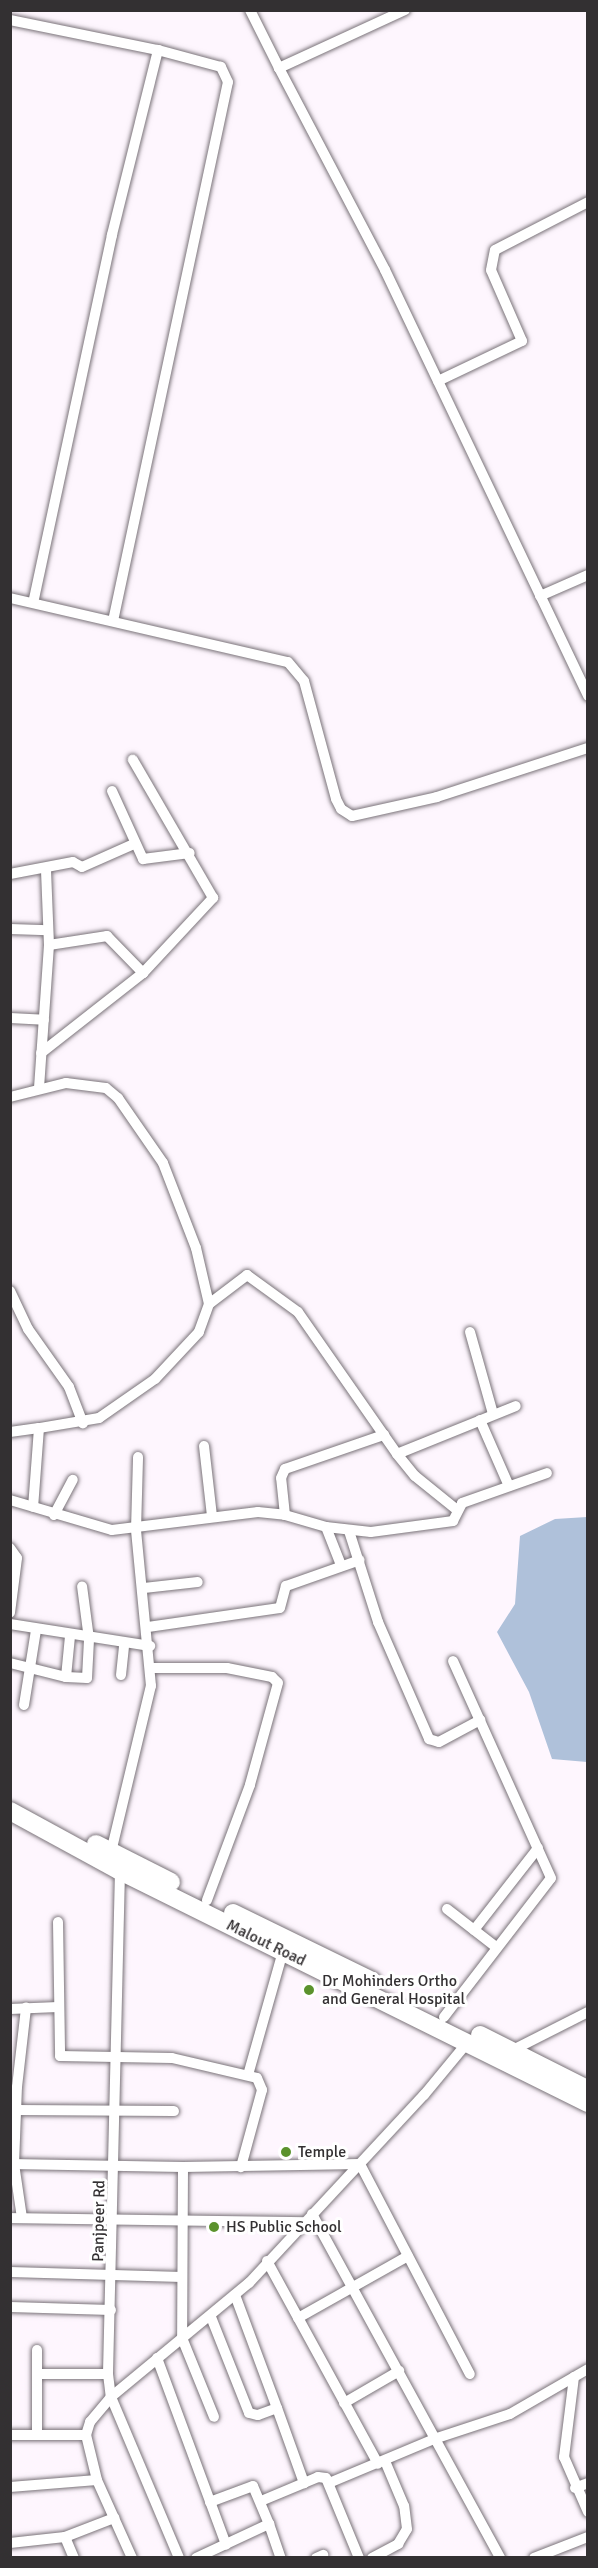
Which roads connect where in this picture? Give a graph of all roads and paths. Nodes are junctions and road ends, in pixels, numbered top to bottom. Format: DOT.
graph roads {
  1 [pos="250,10"];
  2 [pos="405,10"];
  3 [pos="10,20"];
  4 [pos="158,50"];
  5 [pos="279,68"];
  6 [pos="588,202"];
  7 [pos="438,381"];
  8 [pos="588,575"];
  9 [pos="540,596"];
  10 [pos="10,598"];
  11 [pos="33,602"];
  12 [pos="113,621"];
  13 [pos="588,696"];
  14 [pos="588,748"];
  15 [pos="133,760"];
  16 [pos="112,791"];
  17 [pos="135,844"];
  18 [pos="190,853"];
  19 [pos="46,870"];
  20 [pos="10,874"];
  21 [pos="10,929"];
  22 [pos="48,930"];
  23 [pos="49,945"];
  24 [pos="143,973"];
  25 [pos="10,1018"];
  26 [pos="44,1020"];
  27 [pos="41,1053"];
  28 [pos="39,1088"];
  29 [pos="10,1096"];
  30 [pos="10,1291"];
  31 [pos="209,1304"];
  32 [pos="470,1332"];
  33 [pos="516,1406"];
  34 [pos="494,1414"];
  35 [pos="480,1420"];
  36 [pos="83,1423"];
  37 [pos="39,1428"];
  38 [pos="10,1432"];
  39 [pos="384,1435"];
  40 [pos="204,1446"];
  41 [pos="397,1454"];
  42 [pos="138,1457"];
  43 [pos="548,1473"];
  44 [pos="73,1480"];
  45 [pos="509,1486"];
  46 [pos="10,1500"];
  47 [pos="33,1507"];
  48 [pos="457,1510"];
  49 [pos="54,1515"];
  50 [pos="285,1515"];
  51 [pos="212,1516"];
  52 [pos="326,1527"];
  53 [pos="136,1530"];
  54 [pos="349,1531"];
  55 [pos="10,1548"];
  56 [pos="360,1560"];
  57 [pos="341,1565"];
  58 [pos="198,1582"];
  59 [pos="82,1587"];
  60 [pos="144,1588"];
  61 [pos="10,1613"];
  62 [pos="10,1624"];
  63 [pos="148,1626"];
  64 [pos="36,1630"];
  65 [pos="70,1636"];
  66 [pos="89,1639"];
  67 [pos="123,1644"];
  68 [pos="150,1646"];
  69 [pos="453,1661"];
  70 [pos="10,1663"];
  71 [pos="152,1668"];
  72 [pos="30,1670"];
  73 [pos="121,1676"];
  74 [pos="66,1677"];
  75 [pos="24,1705"];
  76 [pos="480,1720"];
  77 [pos="10,1797"];
  78 [pos="10,1811"];
  79 [pos="538,1848"];
  80 [pos="111,1852"];
  81 [pos="120,1871"];
  82 [pos="207,1900"];
  83 [pos="447,1909"];
  84 [pos="58,1922"];
  85 [pos="474,1930"];
  86 [pos="496,1947"];
  87 [pos="284,1951"];
  88 [pos="58,2007"];
  89 [pos="26,2008"];
  90 [pos="10,2009"];
  91 [pos="588,2012"];
  92 [pos="444,2017"];
  93 [pos="16,2041"];
  94 [pos="467,2043"];
  95 [pos="507,2054"];
  96 [pos="116,2057"];
  97 [pos="248,2075"];
  98 [pos="14,2087"];
  99 [pos="588,2089"];
  100 [pos="588,2103"];
  101 [pos="16,2110"];
  102 [pos="116,2111"];
  103 [pos="174,2111"];
  104 [pos="12,2164"];
  105 [pos="360,2164"];
  106 [pos="114,2167"];
  107 [pos="241,2167"];
  108 [pos="183,2168"];
  109 [pos="312,2214"];
  110 [pos="16,2218"];
  111 [pos="114,2218"];
  112 [pos="182,2221"];
  113 [pos="303,2222"];
  114 [pos="408,2256"];
  115 [pos="267,2261"];
  116 [pos="10,2272"];
  117 [pos="113,2276"];
  118 [pos="182,2277"];
  119 [pos="352,2287"];
  120 [pos="235,2295"];
  121 [pos="10,2307"];
  122 [pos="111,2310"];
  123 [pos="210,2317"];
  124 [pos="298,2318"];
  125 [pos="182,2338"];
  126 [pos="37,2350"];
  127 [pos="157,2358"];
  128 [pos="588,2369"];
  129 [pos="399,2372"];
  130 [pos="38,2374"];
  131 [pos="108,2374"];
  132 [pos="470,2374"];
  133 [pos="574,2377"];
  134 [pos="111,2397"];
  135 [pos="344,2403"];
  136 [pos="278,2408"];
  137 [pos="214,2417"];
  138 [pos="10,2435"];
  139 [pos="37,2435"];
  140 [pos="86,2435"];
  141 [pos="434,2439"];
  142 [pos="381,2463"];
  143 [pos="97,2480"];
  144 [pos="304,2483"];
  145 [pos="588,2483"];
  146 [pos="329,2484"];
  147 [pos="10,2487"];
  148 [pos="575,2488"];
  149 [pos="261,2501"];
  150 [pos="210,2502"];
  151 [pos="588,2512"];
  152 [pos="114,2518"];
  153 [pos="269,2524"];
  154 [pos="588,2536"];
  155 [pos="65,2537"];
  156 [pos="10,2543"];
  157 [pos="226,2545"];
  158 [pos="74,2558"];
  159 [pos="132,2558"];
  160 [pos="179,2558"];
  161 [pos="196,2558"];
  162 [pos="281,2558"];
  163 [pos="359,2558"];
  164 [pos="372,2558"];
  165 [pos="500,2558"];
  166 [pos="534,2558"];
  1 -- 5 [label="street"];
  2 -- 5 [label="street"];
  3 -- 4 [label="street"];
  4 -- 11 [label="street"];
  4 -- 12 [label="street"];
  5 -- 7 [label="street"];
  6 -- 7 [label="street"];
  7 -- 9 [label="street"];
  8 -- 9 [label="street"];
  9 -- 13 [label="street"];
  10 -- 11 [label="street"];
  11 -- 12 [label="street"];
  12 -- 14 [label="street"];
  15 -- 18 [label="street"];
  16 -- 17 [label="street"];
  17 -- 18 [label="street"];
  17 -- 19 [label="street"];
  18 -- 24 [label="street"];
  19 -- 20 [label="street"];
  19 -- 22 [label="street"];
  21 -- 22 [label="street"];
  22 -- 23 [label="street"];
  23 -- 24 [label="street"];
  23 -- 26 [label="street"];
  24 -- 27 [label="street"];
  25 -- 26 [label="street"];
  26 -- 27 [label="street"];
  27 -- 28 [label="street"];
  28 -- 29 [label="street"];
  28 -- 31 [label="street"];
  30 -- 36 [label="street"];
  31 -- 36 [label="street"];
  31 -- 39 [label="street"];
  32 -- 34 [label="street"];
  33 -- 34 [label="street"];
  34 -- 35 [label="street"];
  35 -- 41 [label="street"];
  35 -- 45 [label="street"];
  36 -- 37 [label="street"];
  37 -- 38 [label="street"];
  37 -- 47 [label="street"];
  39 -- 41 [label="street"];
  39 -- 50 [label="street"];
  40 -- 51 [label="street"];
  41 -- 48 [label="street"];
  42 -- 53 [label="street"];
  43 -- 45 [label="street"];
  44 -- 49 [label="street"];
  45 -- 48 [label="street"];
  46 -- 47 [label="street"];
  47 -- 49 [label="street"];
  48 -- 54 [label="street"];
  49 -- 53 [label="street"];
  50 -- 51 [label="street"];
  50 -- 52 [label="street"];
  51 -- 53 [label="street"];
  52 -- 54 [label="street"];
  52 -- 57 [label="street"];
  53 -- 60 [label="street"];
  54 -- 56 [label="street"];
  55 -- 61 [label="street"];
  56 -- 57 [label="street"];
  56 -- 76 [label="street"];
  57 -- 63 [label="street"];
  58 -- 60 [label="street"];
  59 -- 66 [label="street"];
  60 -- 63 [label="street"];
  62 -- 64 [label="street"];
  63 -- 68 [label="street"];
  64 -- 65 [label="street"];
  64 -- 72 [label="street"];
  65 -- 66 [label="street"];
  65 -- 74 [label="street"];
  66 -- 67 [label="street"];
  66 -- 74 [label="street"];
  67 -- 68 [label="street"];
  67 -- 73 [label="street"];
  68 -- 71 [label="street"];
  69 -- 76 [label="street"];
  70 -- 72 [label="street"];
  71 -- 80 [label="street"];
  71 -- 82 [label="street"];
  72 -- 74 [label="street"];
  72 -- 75 [label="street"];
  76 -- 79 [label="street"];
  77 -- 80 [label="highway, Malout Road"];
  78 -- 81 [label="highway, Malout Road"];
  79 -- 85 [label="street"];
  79 -- 86 [label="street"];
  80 -- 82 [label="highway, Malout Road"];
  81 -- 87 [label="highway, Malout Road"];
  81 -- 96 [label="street, Panjpeer Rd"];
  82 -- 92 [label="highway, Malout Road"];
  83 -- 85 [label="street"];
  84 -- 88 [label="street"];
  85 -- 86 [label="street"];
  86 -- 92 [label="street"];
  87 -- 94 [label="highway, Malout Road"];
  87 -- 97 [label="street"];
  88 -- 89 [label="street"];
  88 -- 96 [label="street"];
  89 -- 90 [label="street"];
  89 -- 93 [label="street"];
  91 -- 95 [label="street"];
  92 -- 95 [label="highway, Malout Road"];
  93 -- 98 [label="street"];
  94 -- 95 [label="highway, Malout Road"];
  94 -- 105 [label="street"];
  95 -- 99 [label="highway, Malout Road"];
  95 -- 100 [label="highway, Malout Road"];
  96 -- 97 [label="street"];
  96 -- 102 [label="street, Panjpeer Rd"];
  97 -- 107 [label="street"];
  98 -- 101 [label="street"];
  101 -- 102 [label="street"];
  101 -- 104 [label="street"];
  102 -- 103 [label="street"];
  102 -- 106 [label="street, Panjpeer Rd"];
  104 -- 106 [label="street"];
  104 -- 110 [label="street"];
  105 -- 107 [label="street"];
  105 -- 109 [label="street"];
  105 -- 114 [label="street"];
  106 -- 108 [label="street"];
  106 -- 111 [label="street, Panjpeer Rd"];
  107 -- 108 [label="street"];
  108 -- 112 [label="street"];
  109 -- 113 [label="street"];
  109 -- 119 [label="street"];
  110 -- 111 [label="street"];
  111 -- 112 [label="street"];
  111 -- 117 [label="street, Panjpeer Rd"];
  112 -- 113 [label="street"];
  112 -- 118 [label="street"];
  113 -- 115 [label="street"];
  114 -- 119 [label="street"];
  114 -- 132 [label="street"];
  115 -- 120 [label="street"];
  115 -- 124 [label="street"];
  116 -- 117 [label="street"];
  117 -- 118 [label="street"];
  117 -- 122 [label="street, Panjpeer Rd"];
  118 -- 125 [label="street"];
  119 -- 124 [label="street"];
  119 -- 129 [label="street"];
  120 -- 123 [label="street"];
  120 -- 136 [label="street"];
  121 -- 122 [label="street"];
  122 -- 131 [label="street, Panjpeer Rd"];
  123 -- 125 [label="street"];
  123 -- 136 [label="street"];
  124 -- 135 [label="street"];
  125 -- 127 [label="street"];
  125 -- 137 [label="street"];
  126 -- 130 [label="street"];
  127 -- 134 [label="street"];
  127 -- 150 [label="street"];
  128 -- 133 [label="street"];
  129 -- 135 [label="street"];
  129 -- 141 [label="street"];
  130 -- 131 [label="street"];
  130 -- 139 [label="street"];
  131 -- 134 [label="street, Panjpeer Rd"];
  133 -- 141 [label="street"];
  133 -- 148 [label="street"];
  134 -- 140 [label="street"];
  134 -- 160 [label="street, Panjpeer Rd"];
  135 -- 142 [label="street"];
  136 -- 144 [label="street"];
  138 -- 139 [label="street"];
  139 -- 140 [label="street"];
  140 -- 143 [label="street"];
  141 -- 142 [label="street"];
  141 -- 165 [label="street"];
  142 -- 146 [label="street"];
  142 -- 164 [label="street"];
  143 -- 147 [label="street"];
  143 -- 152 [label="street"];
  144 -- 146 [label="street"];
  144 -- 149 [label="street"];
  145 -- 148 [label="street"];
  146 -- 163 [label="street"];
  148 -- 151 [label="street"];
  149 -- 150 [label="street"];
  149 -- 153 [label="street"];
  150 -- 157 [label="street"];
  152 -- 155 [label="street"];
  152 -- 159 [label="street"];
  153 -- 157 [label="street"];
  153 -- 162 [label="street"];
  154 -- 166 [label="street"];
  155 -- 156 [label="street"];
  155 -- 158 [label="street"];
  157 -- 161 [label="street"];
}
